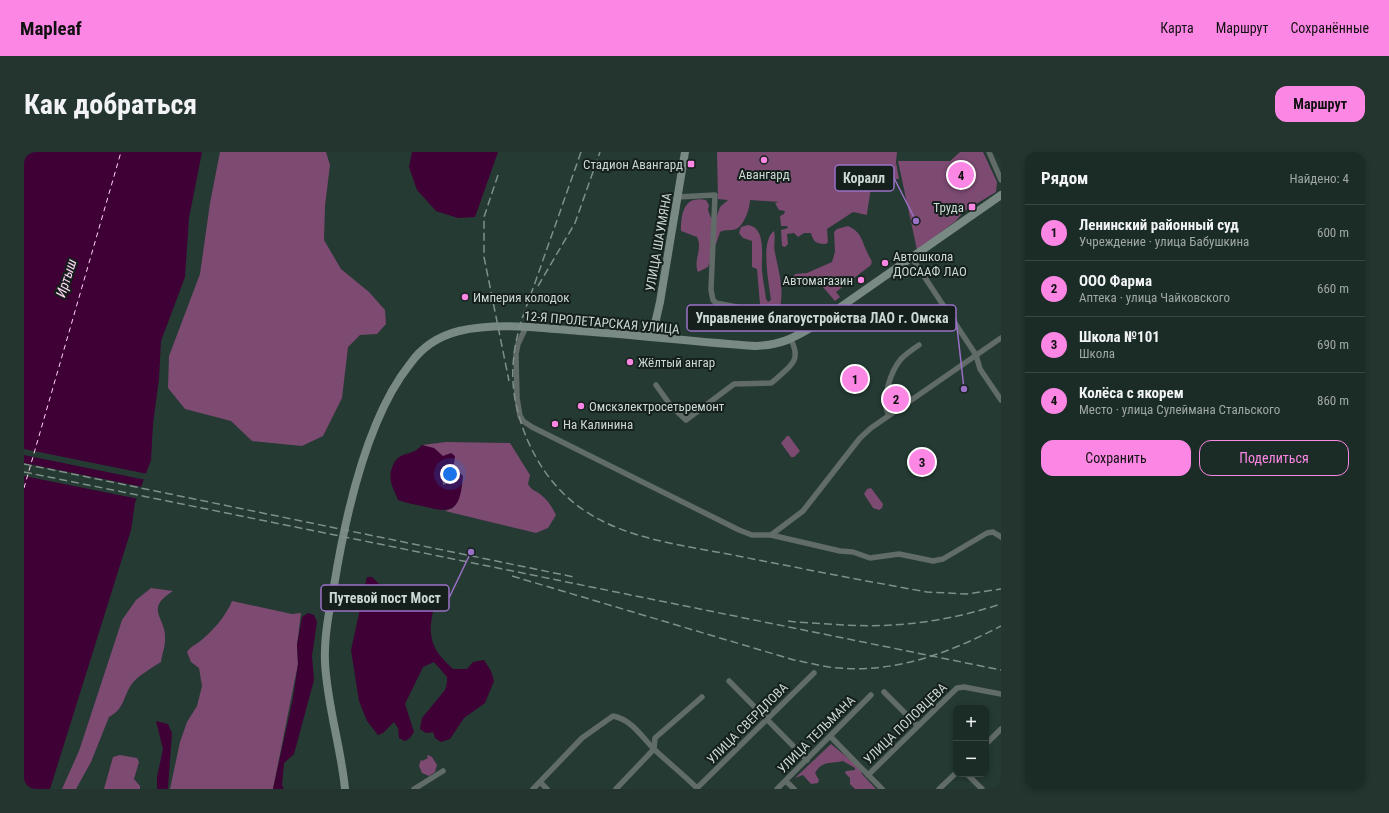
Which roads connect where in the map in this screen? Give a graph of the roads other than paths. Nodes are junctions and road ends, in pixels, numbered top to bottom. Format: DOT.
graph roads {
  1 [pos="685,152"];
  2 [pos="988,152"];
  3 [pos="1001,180"];
  4 [pos="1001,195"];
  5 [pos="678,197"];
  6 [pos="912,258"];
  7 [pos="526,327"];
  8 [pos="812,327"];
  9 [pos="652,337"];
  10 [pos="1001,338"];
  11 [pos="791,340"];
  12 [pos="919,345"];
  13 [pos="976,355"];
  14 [pos="656,385"];
  15 [pos="1001,400"];
  16 [pos="889,415"];
  17 [pos="771,535"];
  18 [pos="1001,537"];
  19 [pos="814,673"];
  20 [pos="730,681"];
  21 [pos="884,692"];
  22 [pos="1001,694"];
  23 [pos="871,695"];
  24 [pos="702,697"];
  25 [pos="767,718"];
  26 [pos="917,725"];
  27 [pos="1001,729"];
  28 [pos="830,736"];
  29 [pos="989,741"];
  30 [pos="654,749"];
  31 [pos="807,760"];
  32 [pos="442,771"];
  33 [pos="868,775"];
  34 [pos="953,776"];
  35 [pos="970,777"];
  36 [pos="786,781"];
  37 [pos="540,782"];
  38 [pos="345,789"];
  39 [pos="414,789"];
  40 [pos="533,789"];
  41 [pos="547,789"];
  42 [pos="616,789"];
  43 [pos="697,789"];
  44 [pos="777,789"];
  45 [pos="794,789"];
  46 [pos="882,789"];
  47 [pos="939,789"];
  48 [pos="982,789"];
  1 -- 5 [label="main road, УЛИЦА ШАУМЯНА"];
  2 -- 3 [label="street"];
  4 -- 6 [label="main road, 12-Я ПРОЛЕТАРСКАЯ УЛИЦА"];
  5 -- 8 [label="street"];
  5 -- 9 [label="main road, УЛИЦА ШАУМЯНА"];
  6 -- 8 [label="main road, 12-Я ПРОЛЕТАРСКАЯ УЛИЦА"];
  6 -- 13 [label="street"];
  7 -- 9 [label="main road, 12-Я ПРОЛЕТАРСКАЯ УЛИЦА"];
  7 -- 17 [label="street"];
  7 -- 38 [label="main road, 12-Я ПРОЛЕТАРСКАЯ УЛИЦА"];
  8 -- 11 [label="main road, 12-Я ПРОЛЕТАРСКАЯ УЛИЦА"];
  9 -- 11 [label="main road, 12-Я ПРОЛЕТАРСКАЯ УЛИЦА"];
  10 -- 13 [label="street"];
  11 -- 14 [label="street"];
  12 -- 16 [label="street"];
  13 -- 15 [label="street"];
  13 -- 16 [label="street"];
  16 -- 17 [label="street"];
  17 -- 18 [label="street"];
  19 -- 25 [label="street, УЛИЦА СВЕРДЛОВА"];
  20 -- 25 [label="street"];
  21 -- 26 [label="street"];
  22 -- 26 [label="street, УЛИЦА ПОЛОВЦЕВА"];
  23 -- 28 [label="street, УЛИЦА ТЕЛЬМАНА"];
  24 -- 30 [label="street"];
  25 -- 31 [label="street"];
  25 -- 43 [label="street, УЛИЦА СВЕРДЛОВА"];
  26 -- 33 [label="street, УЛИЦА ПОЛОВЦЕВА"];
  27 -- 29 [label="street"];
  28 -- 31 [label="street, УЛИЦА ТЕЛЬМАНА"];
  28 -- 33 [label="street"];
  30 -- 37 [label="street"];
  30 -- 42 [label="street"];
  30 -- 43 [label="street"];
  31 -- 36 [label="street, УЛИЦА ТЕЛЬМАНА"];
  32 -- 39 [label="street"];
  33 -- 46 [label="street"];
  34 -- 47 [label="street"];
  35 -- 48 [label="street"];
  36 -- 44 [label="street, УЛИЦА ТЕЛЬМАНА"];
  36 -- 45 [label="street"];
  37 -- 40 [label="street"];
  37 -- 41 [label="street"];
}
